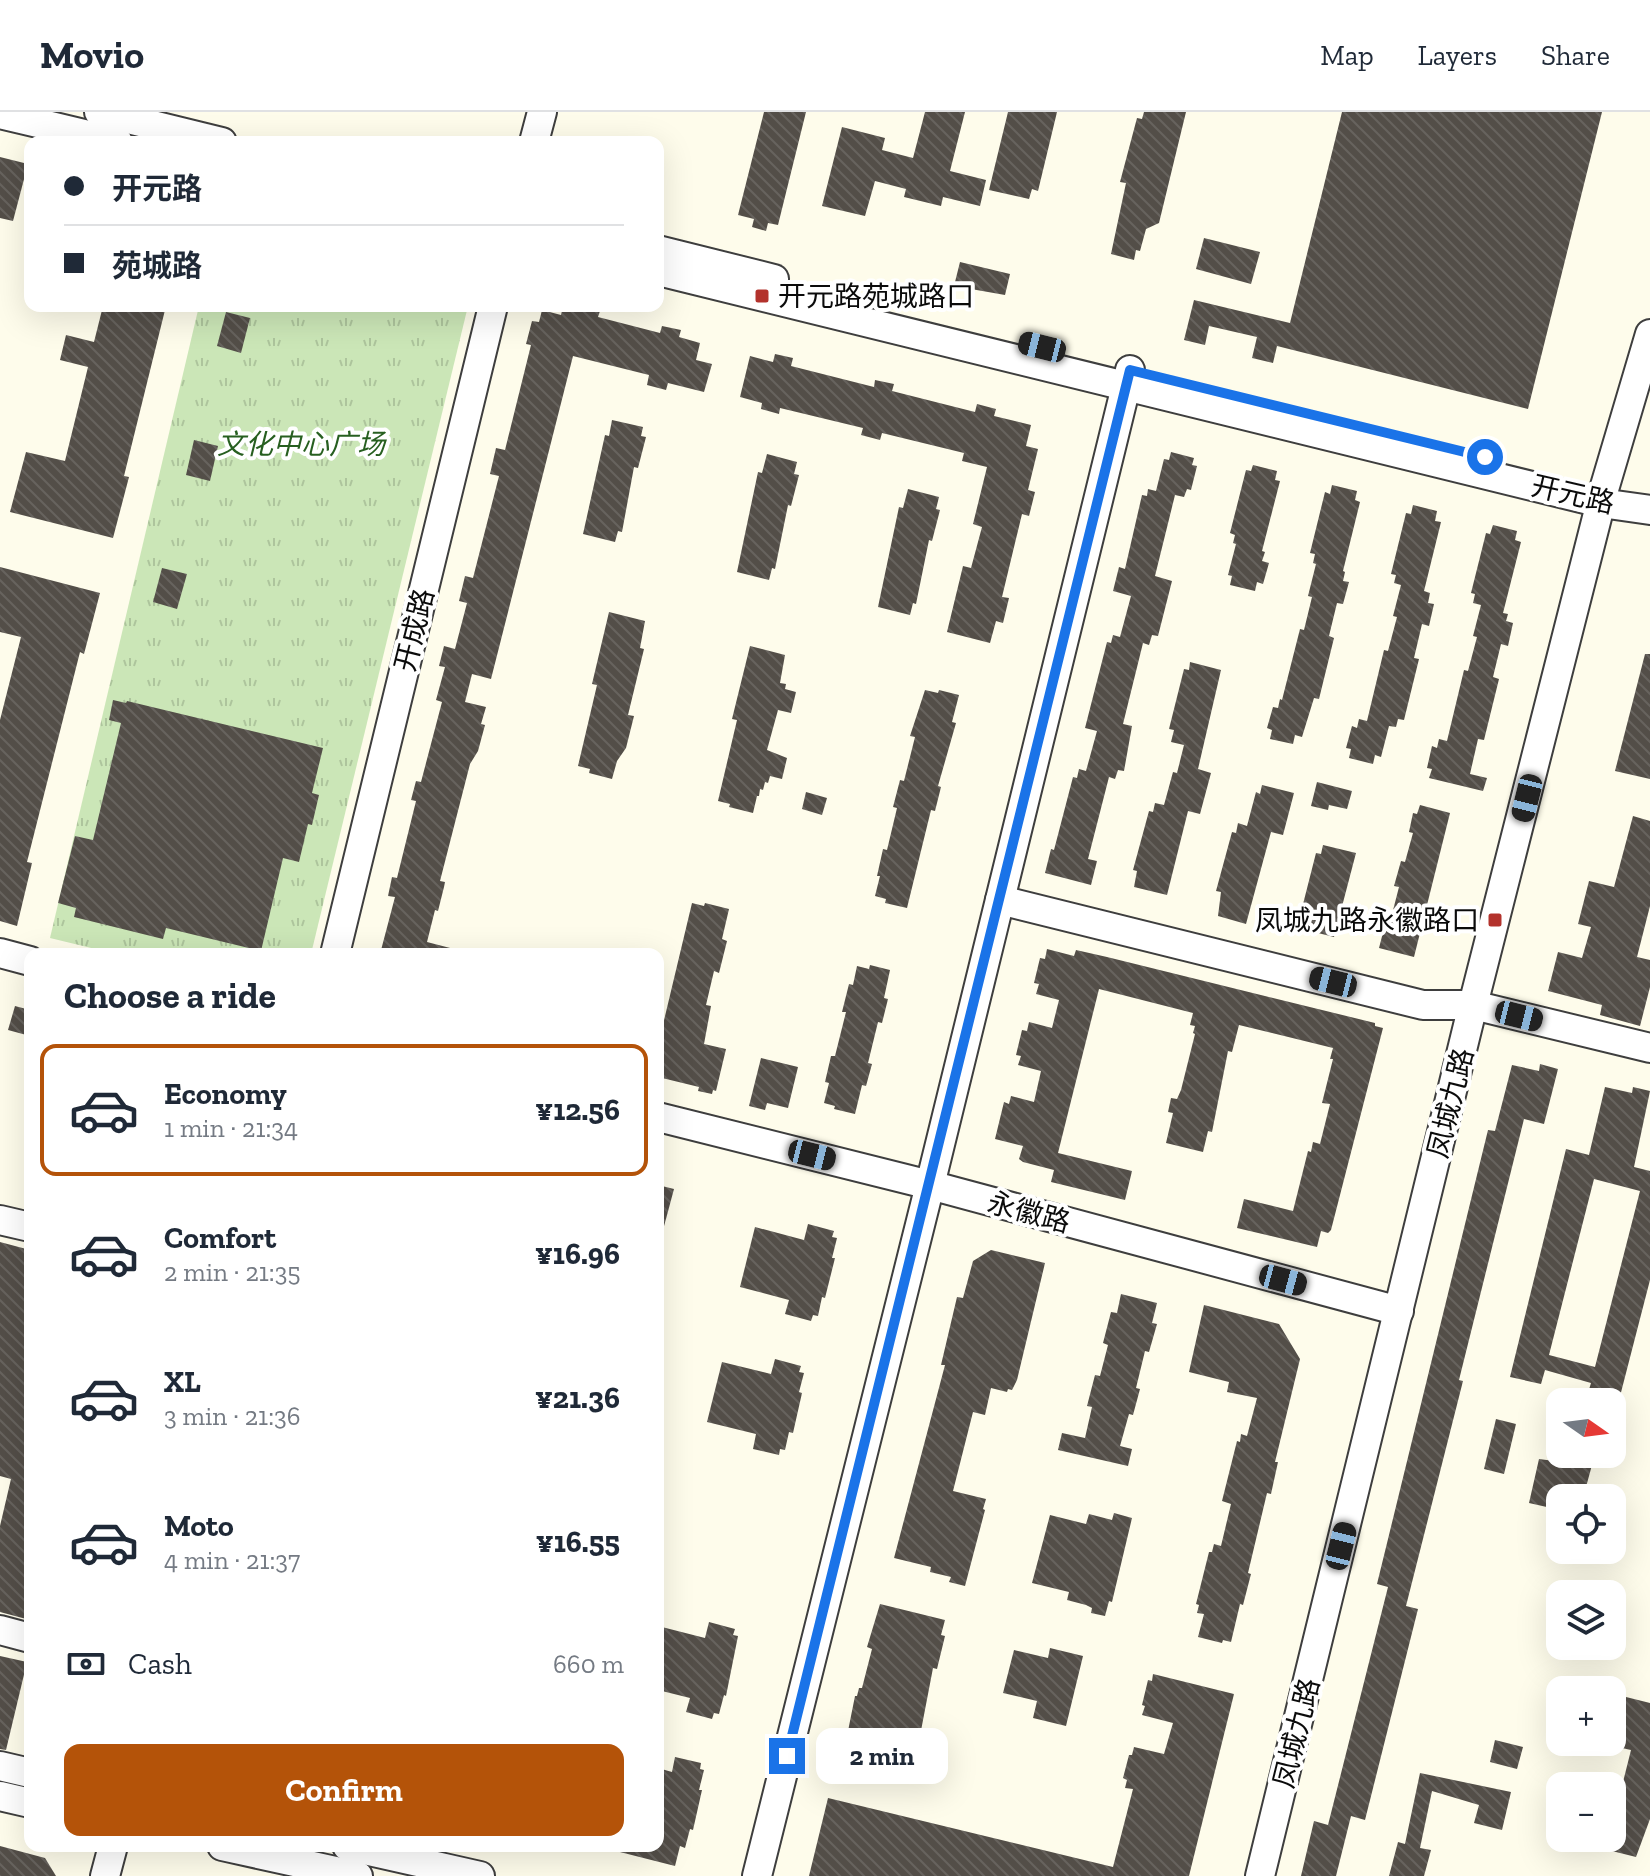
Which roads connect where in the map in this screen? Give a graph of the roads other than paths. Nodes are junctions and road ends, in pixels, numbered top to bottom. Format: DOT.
graph roads {
  1 [pos="99,112"];
  2 [pos="542,112"];
  3 [pos="0,114"];
  4 [pos="93,136"];
  5 [pos="197,136"];
  6 [pos="536,136"];
  7 [pos="664,252"];
  8 [pos="664,272"];
  9 [pos="492,312"];
  10 [pos="1650,334"];
  11 [pos="1128,378"];
  12 [pos="1603,495"];
  13 [pos="1650,510"];
  14 [pos="1000,900"];
  15 [pos="336,948"];
  16 [pos="0,953"];
  17 [pos="24,959"];
  18 [pos="1473,1005"];
  19 [pos="1650,1048"];
  20 [pos="664,1118"];
  21 [pos="930,1185"];
  22 [pos="0,1220"];
  23 [pos="24,1226"];
  24 [pos="1399,1311"];
  25 [pos="0,1630"];
  26 [pos="24,1636"];
  27 [pos="0,1766"];
  28 [pos="24,1772"];
  29 [pos="0,1796"];
  30 [pos="24,1802"];
  31 [pos="111,1852"];
  32 [pos="249,1852"];
  33 [pos="374,1852"];
  34 [pos="105,1876"];
  35 [pos="358,1876"];
  36 [pos="480,1876"];
  37 [pos="757,1876"];
  38 [pos="1260,1876"];
  1 -- 5 [label="street"];
  2 -- 6 [label="street"];
  3 -- 4 [label="street"];
  7 -- 11 [label="street, 开元路"];
  8 -- 11 [label="street, 开元路"];
  9 -- 15 [label="street, 开成路"];
  10 -- 12 [label="street, 凤城九路"];
  11 -- 12 [label="street, 开元路"];
  11 -- 14 [label="street"];
  12 -- 13 [label="street, 开元路"];
  12 -- 18 [label="street, 凤城九路"];
  14 -- 18 [label="street"];
  14 -- 21 [label="street"];
  16 -- 17 [label="street"];
  18 -- 19 [label="street"];
  18 -- 24 [label="street, 凤城九路"];
  20 -- 21 [label="street, 永徽路"];
  21 -- 24 [label="street, 永徽路"];
  21 -- 37 [label="street"];
  22 -- 23 [label="street"];
  24 -- 38 [label="street, 凤城九路"];
  25 -- 26 [label="street"];
  27 -- 28 [label="street"];
  29 -- 30 [label="street"];
  31 -- 34 [label="street"];
  32 -- 35 [label="street"];
  33 -- 36 [label="street"];
}
